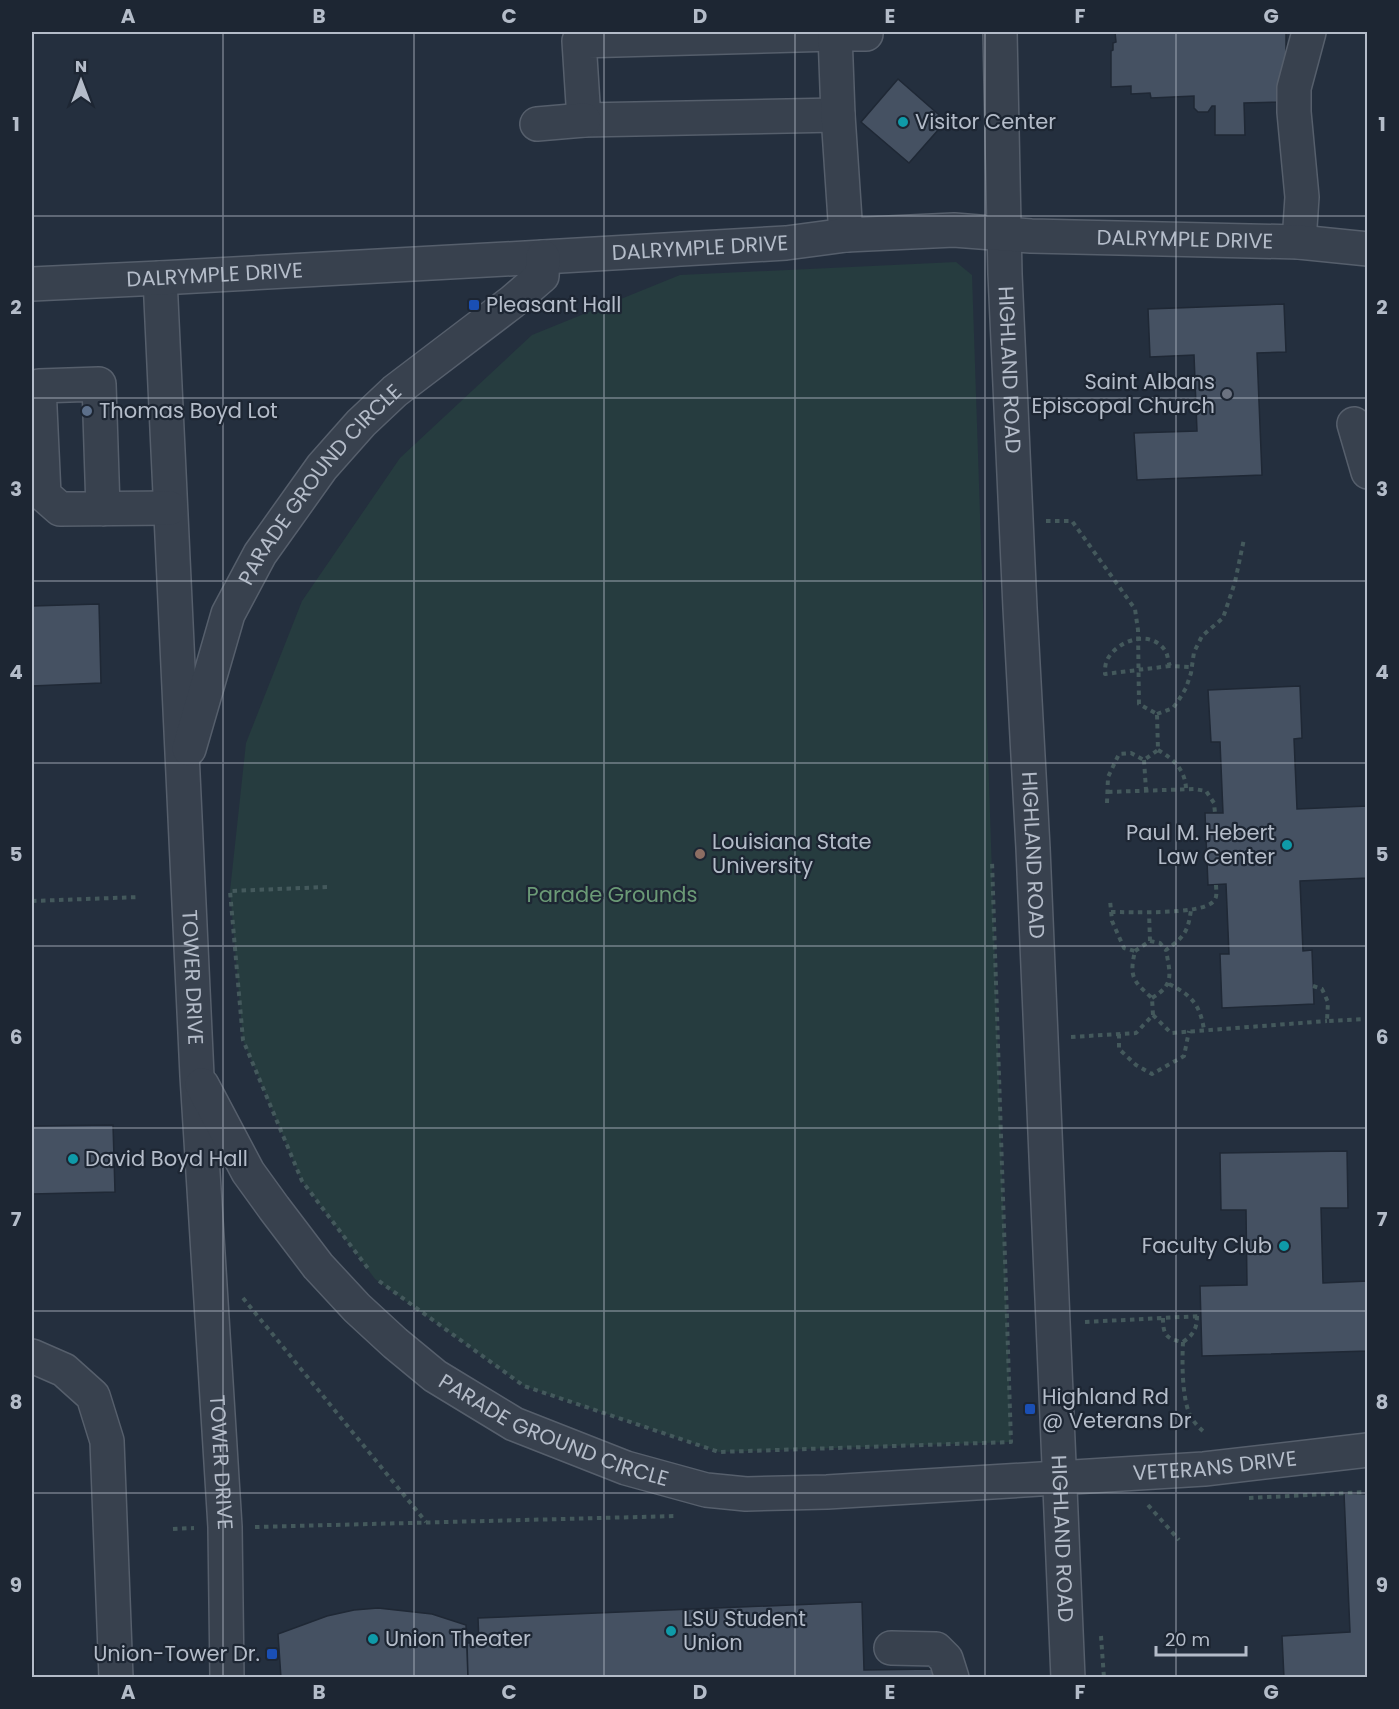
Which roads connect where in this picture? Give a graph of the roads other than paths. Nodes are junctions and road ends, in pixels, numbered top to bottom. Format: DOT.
graph roads {
  1 [pos="1000,32"];
  2 [pos="1309,32"];
  3 [pos="850,33"];
  4 [pos="579,36"];
  5 [pos="838,115"];
  6 [pos="584,120"];
  7 [pos="537,124"];
  8 [pos="1005,234"];
  9 [pos="846,235"];
  10 [pos="1299,242"];
  11 [pos="1368,249"];
  12 [pos="543,257"];
  13 [pos="160,278"];
  14 [pos="32,284"];
  15 [pos="1354,424"];
  16 [pos="1368,472"];
  17 [pos="103,508"];
  18 [pos="170,508"];
  19 [pos="182,774"];
  20 [pos="197,1076"];
  21 [pos="32,1356"];
  22 [pos="1368,1450"];
  23 [pos="1060,1479"];
  24 [pos="891,1648"];
  25 [pos="116,1677"];
  26 [pos="227,1677"];
  27 [pos="952,1677"];
  28 [pos="1068,1677"];
  1 -- 8 [label="street, HIGHLAND ROAD"];
  2 -- 10 [label="street"];
  3 -- 4 [label="street"];
  3 -- 5 [label="street"];
  4 -- 6 [label="street"];
  5 -- 6 [label="street"];
  5 -- 9 [label="street"];
  6 -- 7 [label="street"];
  8 -- 9 [label="street, DALRYMPLE DRIVE"];
  8 -- 10 [label="street, DALRYMPLE DRIVE"];
  8 -- 23 [label="street, HIGHLAND ROAD"];
  9 -- 12 [label="street, DALRYMPLE DRIVE"];
  10 -- 11 [label="street, DALRYMPLE DRIVE"];
  12 -- 13 [label="street, DALRYMPLE DRIVE"];
  12 -- 19 [label="street, PARADE GROUND CIRCLE"];
  13 -- 14 [label="street, DALRYMPLE DRIVE"];
  13 -- 18 [label="street, TOWER DRIVE"];
  15 -- 16 [label="street"];
  17 -- 18 [label="street"];
  18 -- 19 [label="street, TOWER DRIVE"];
  19 -- 20 [label="street, TOWER DRIVE"];
  20 -- 23 [label="street, PARADE GROUND CIRCLE"];
  20 -- 26 [label="street, TOWER DRIVE"];
  21 -- 25 [label="street"];
  22 -- 23 [label="street, VETERANS DRIVE"];
  23 -- 28 [label="street, HIGHLAND ROAD"];
  24 -- 27 [label="street"];
}
